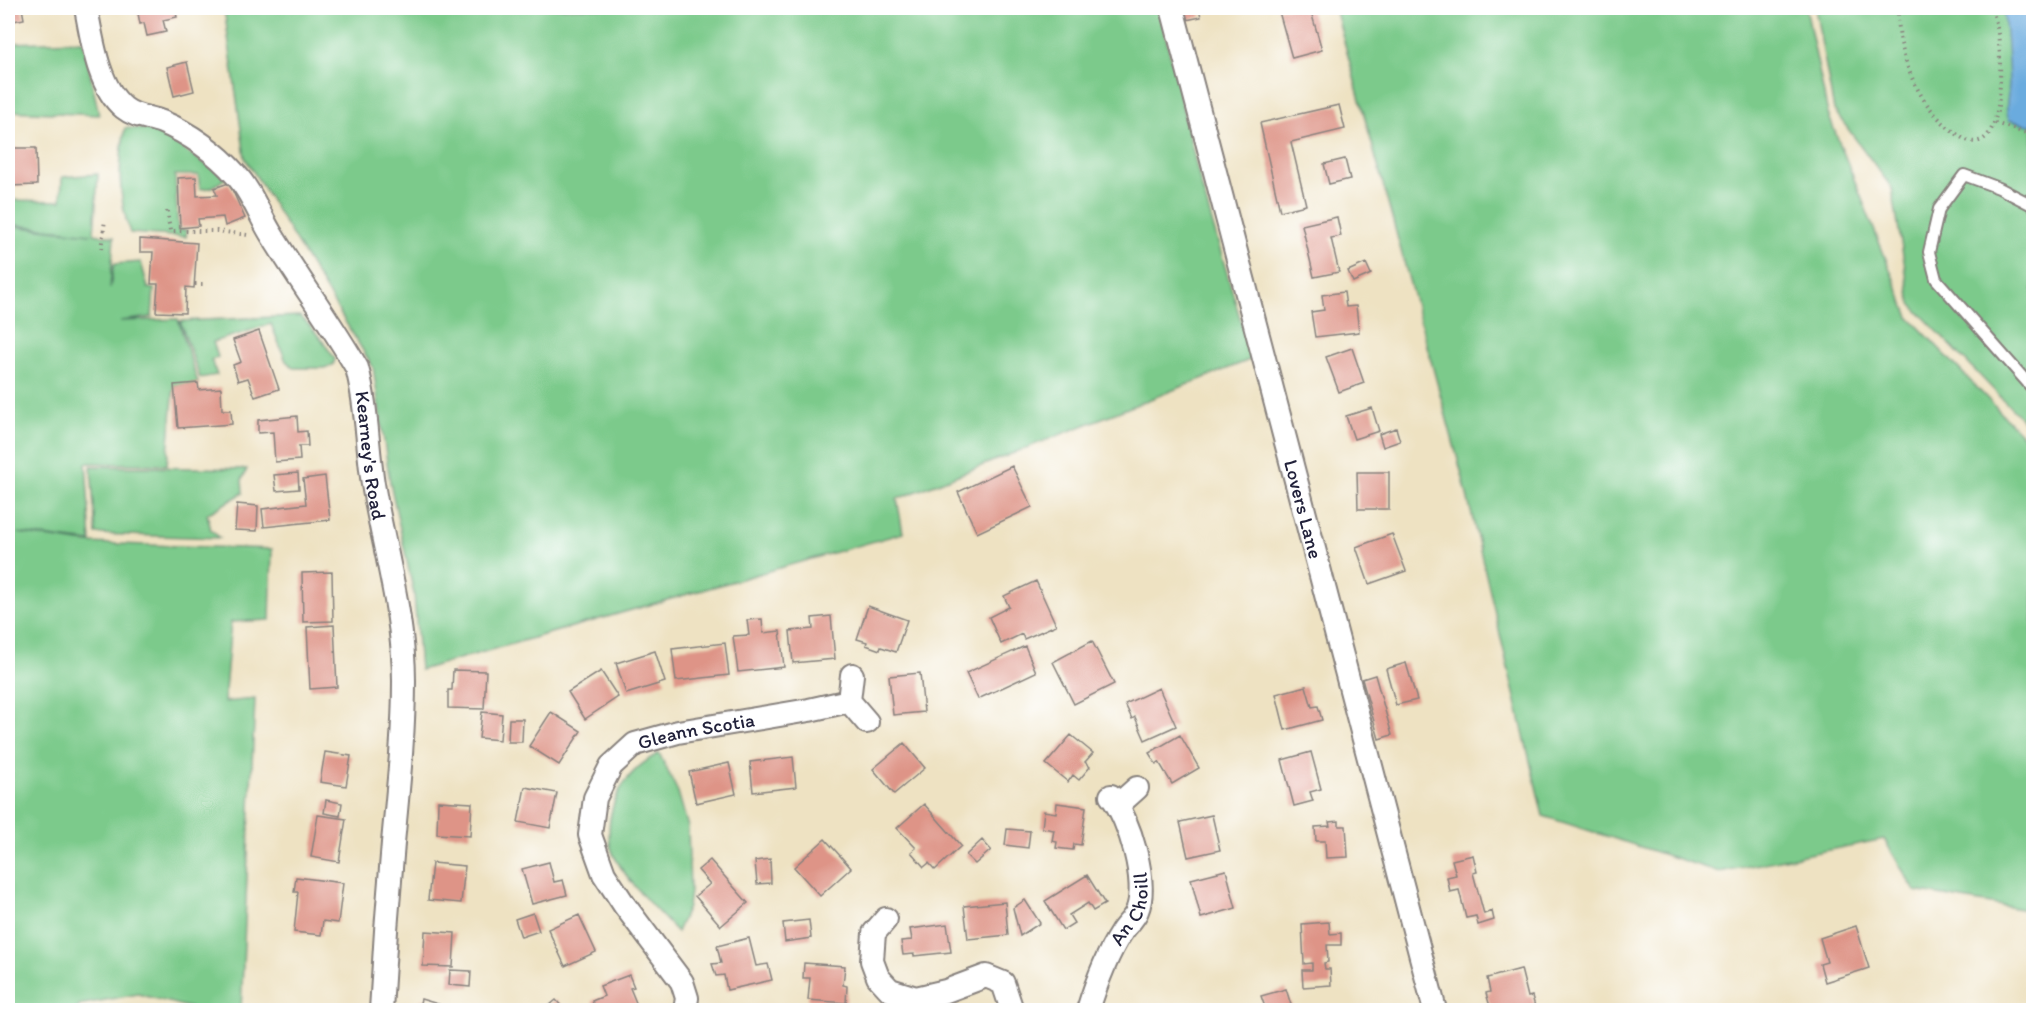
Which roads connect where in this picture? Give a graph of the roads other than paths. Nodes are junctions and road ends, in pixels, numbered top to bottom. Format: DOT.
graph roads {
  1 [pos="86,8"];
  2 [pos="1172,8"];
  3 [pos="2034,206"];
  4 [pos="2034,390"];
  5 [pos="852,675"];
  6 [pos="849,701"];
  7 [pos="867,722"];
  8 [pos="1137,788"];
  9 [pos="886,919"];
  10 [pos="381,1011"];
  11 [pos="685,1011"];
  12 [pos="1012,1011"];
  13 [pos="1088,1011"];
  14 [pos="1435,1011"];
  1 -- 10 [label="street, Kearney's Road"];
  2 -- 14 [label="street, Lovers Lane"];
  3 -- 4 [label="lane"];
  5 -- 6 [label="street"];
  6 -- 7 [label="street"];
  6 -- 11 [label="street, Gleann Scotia"];
  8 -- 13 [label="street, An Choill"];
  9 -- 12 [label="street"];
}
